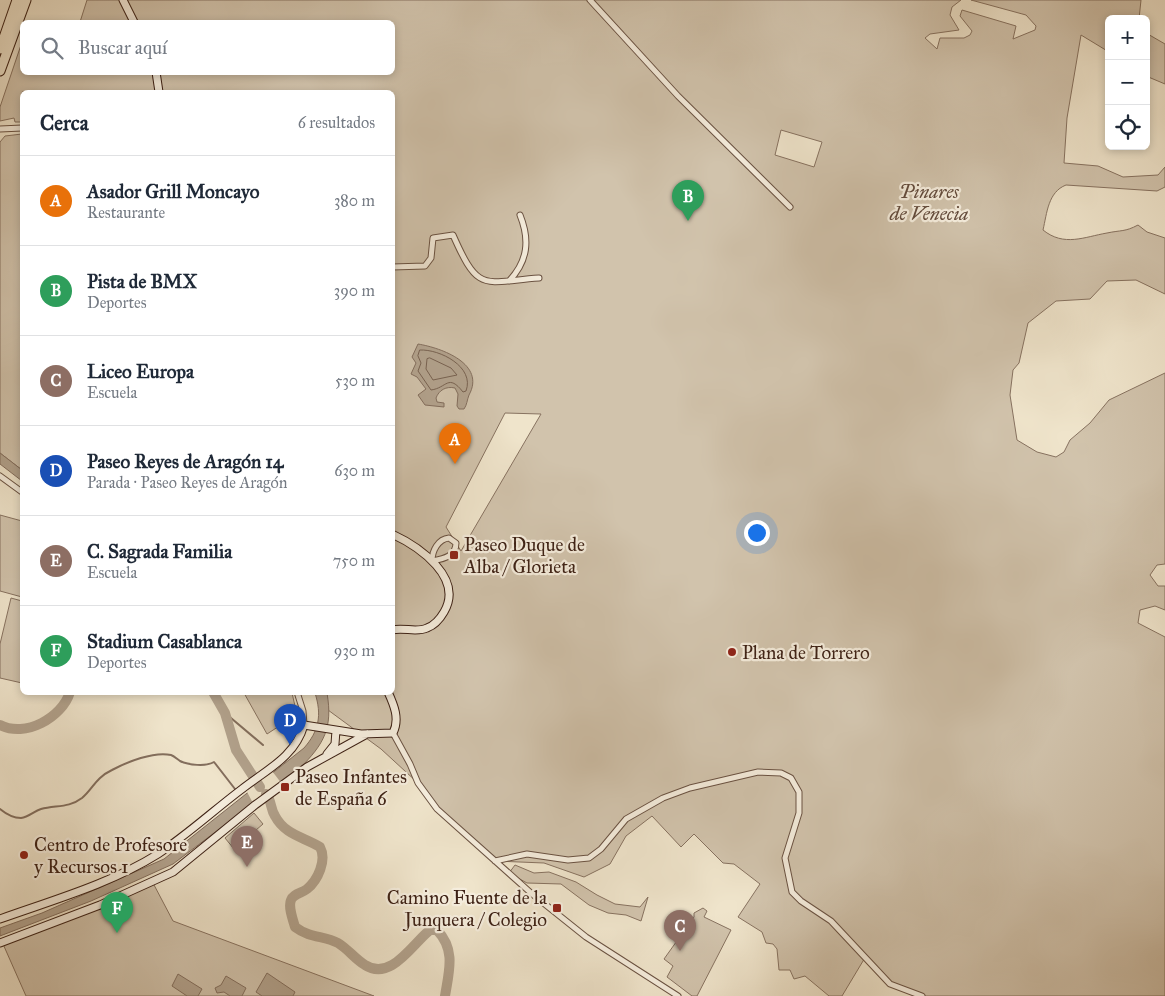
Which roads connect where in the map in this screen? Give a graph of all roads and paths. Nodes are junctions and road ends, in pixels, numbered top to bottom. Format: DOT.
graph roads {
  1 [pos="17,0"];
  2 [pos="26,0"];
  3 [pos="124,0"];
  4 [pos="590,0"];
  5 [pos="133,20"];
  6 [pos="2,54"];
  7 [pos="0,71"];
  8 [pos="156,75"];
  9 [pos="159,90"];
  10 [pos="20,128"];
  11 [pos="0,129"];
  12 [pos="790,207"];
  13 [pos="520,215"];
  14 [pos="395,268"];
  15 [pos="539,278"];
  16 [pos="509,281"];
  17 [pos="0,476"];
  18 [pos="20,491"];
  19 [pos="395,535"];
  20 [pos="434,551"];
  21 [pos="423,554"];
  22 [pos="432,561"];
  23 [pos="395,630"];
  24 [pos="297,695"];
  25 [pos="389,695"];
  26 [pos="304,725"];
  27 [pos="333,730"];
  28 [pos="393,732"];
  29 [pos="367,734"];
  30 [pos="323,758"];
  31 [pos="495,861"];
  32 [pos="0,919"];
  33 [pos="0,943"];
  34 [pos="678,996"];
  35 [pos="922,996"];
  1 -- 6 [label="highway"];
  2 -- 6 [label="highway"];
  3 -- 5 [label="street"];
  4 -- 12 [label="street"];
  6 -- 7 [label="highway"];
  8 -- 9 [label="street"];
  10 -- 11 [label="street"];
  13 -- 16 [label="street"];
  14 -- 16 [label="street"];
  15 -- 16 [label="street"];
  17 -- 18 [label="street"];
  19 -- 21 [label="street"];
  20 -- 21 [label="street"];
  20 -- 22 [label="street"];
  20 -- 22 [label="street"];
  21 -- 22 [label="street"];
  22 -- 23 [label="street"];
  24 -- 26 [label="street"];
  25 -- 28 [label="street"];
  26 -- 27 [label="street"];
  26 -- 32 [label="street"];
  27 -- 29 [label="street"];
  27 -- 30 [label="street"];
  28 -- 29 [label="street"];
  28 -- 31 [label="street"];
  29 -- 30 [label="street"];
  30 -- 33 [label="street"];
  31 -- 34 [label="street"];
  31 -- 35 [label="street"];
}
